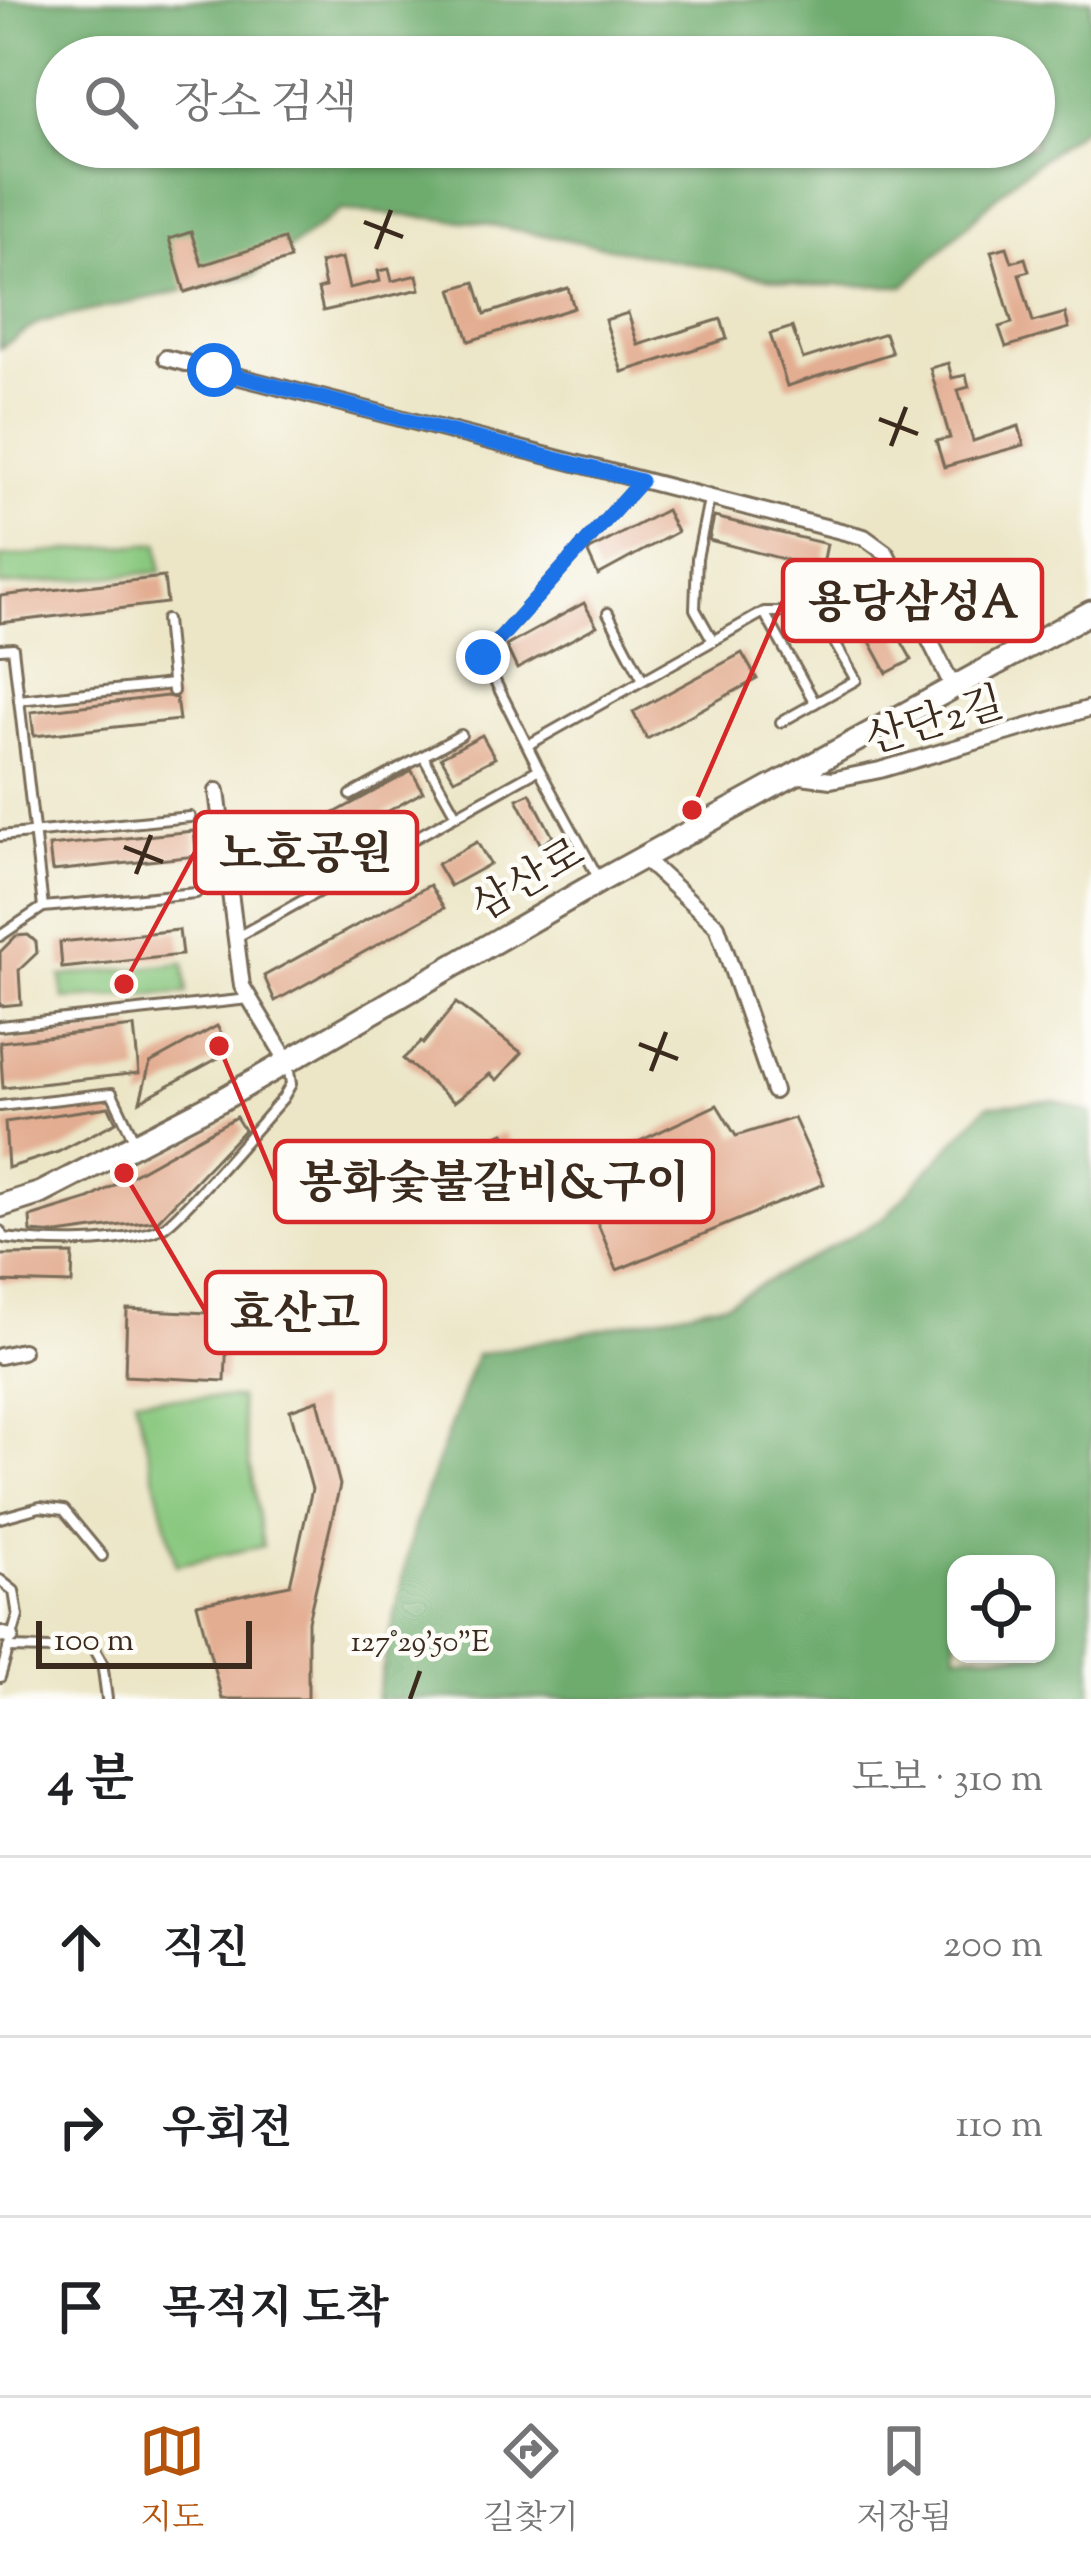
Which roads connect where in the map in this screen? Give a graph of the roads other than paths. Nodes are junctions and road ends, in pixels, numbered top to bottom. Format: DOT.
graph roads {
  1 [pos="166,358"];
  2 [pos="641,481"];
  3 [pos="709,500"];
  4 [pos="764,612"];
  5 [pos="608,613"];
  6 [pos="1091,613"];
  7 [pos="166,620"];
  8 [pos="713,641"];
  9 [pos="0,649"];
  10 [pos="644,680"];
  11 [pos="953,687"];
  12 [pos="20,700"];
  13 [pos="815,703"];
  14 [pos="1091,708"];
  15 [pos="781,722"];
  16 [pos="461,735"];
  17 [pos="528,746"];
  18 [pos="423,756"];
  19 [pos="539,769"];
  20 [pos="794,775"];
  21 [pos="217,790"];
  22 [pos="350,795"];
  23 [pos="456,815"];
  24 [pos="190,818"];
  25 [pos="35,832"];
  26 [pos="0,836"];
  27 [pos="643,858"];
  28 [pos="600,881"];
  29 [pos="196,893"];
  30 [pos="43,907"];
  31 [pos="0,936"];
  32 [pos="236,938"];
  33 [pos="249,998"];
  34 [pos="0,1026"];
  35 [pos="288,1062"];
  36 [pos="775,1091"];
  37 [pos="0,1106"];
  38 [pos="136,1144"];
  39 [pos="0,1206"];
  40 [pos="0,1231"];
  41 [pos="22,1351"];
  42 [pos="0,1356"];
  43 [pos="0,1518"];
  44 [pos="102,1556"];
  45 [pos="0,1580"];
  46 [pos="7,1640"];
  47 [pos="0,1677"];
  48 [pos="107,1699"];
  1 -- 2 [label="street"];
  2 -- 3 [label="street"];
  2 -- 17 [label="lane"];
  3 -- 8 [label="lane"];
  3 -- 11 [label="street"];
  4 -- 8 [label="lane"];
  4 -- 13 [label="lane"];
  4 -- 13 [label="lane"];
  5 -- 10 [label="lane"];
  6 -- 11 [label="main road, 삼산로"];
  7 -- 12 [label="lane"];
  8 -- 10 [label="lane"];
  9 -- 12 [label="lane"];
  10 -- 17 [label="lane"];
  11 -- 20 [label="main road, 삼산로"];
  12 -- 25 [label="lane"];
  13 -- 15 [label="lane"];
  14 -- 20 [label="street, 산단2길"];
  16 -- 18 [label="lane"];
  17 -- 19 [label="lane"];
  18 -- 22 [label="lane"];
  18 -- 23 [label="lane"];
  19 -- 23 [label="lane"];
  19 -- 28 [label="lane"];
  20 -- 27 [label="main road, 삼산로"];
  21 -- 32 [label="street"];
  23 -- 32 [label="lane"];
  24 -- 25 [label="lane"];
  25 -- 26 [label="lane"];
  25 -- 30 [label="lane"];
  27 -- 28 [label="main road, 삼산로"];
  27 -- 36 [label="street"];
  28 -- 35 [label="main road, 삼산로"];
  29 -- 30 [label="lane"];
  30 -- 31 [label="lane"];
  32 -- 33 [label="street"];
  33 -- 34 [label="lane"];
  33 -- 35 [label="street"];
  35 -- 38 [label="main road, 삼산로"];
  35 -- 40 [label="lane"];
  37 -- 38 [label="lane"];
  38 -- 39 [label="main road, 삼산로"];
  41 -- 42 [label="street"];
  43 -- 44 [label="lane"];
  45 -- 46 [label="lane"];
  46 -- 47 [label="lane"];
  46 -- 48 [label="lane"];
}
